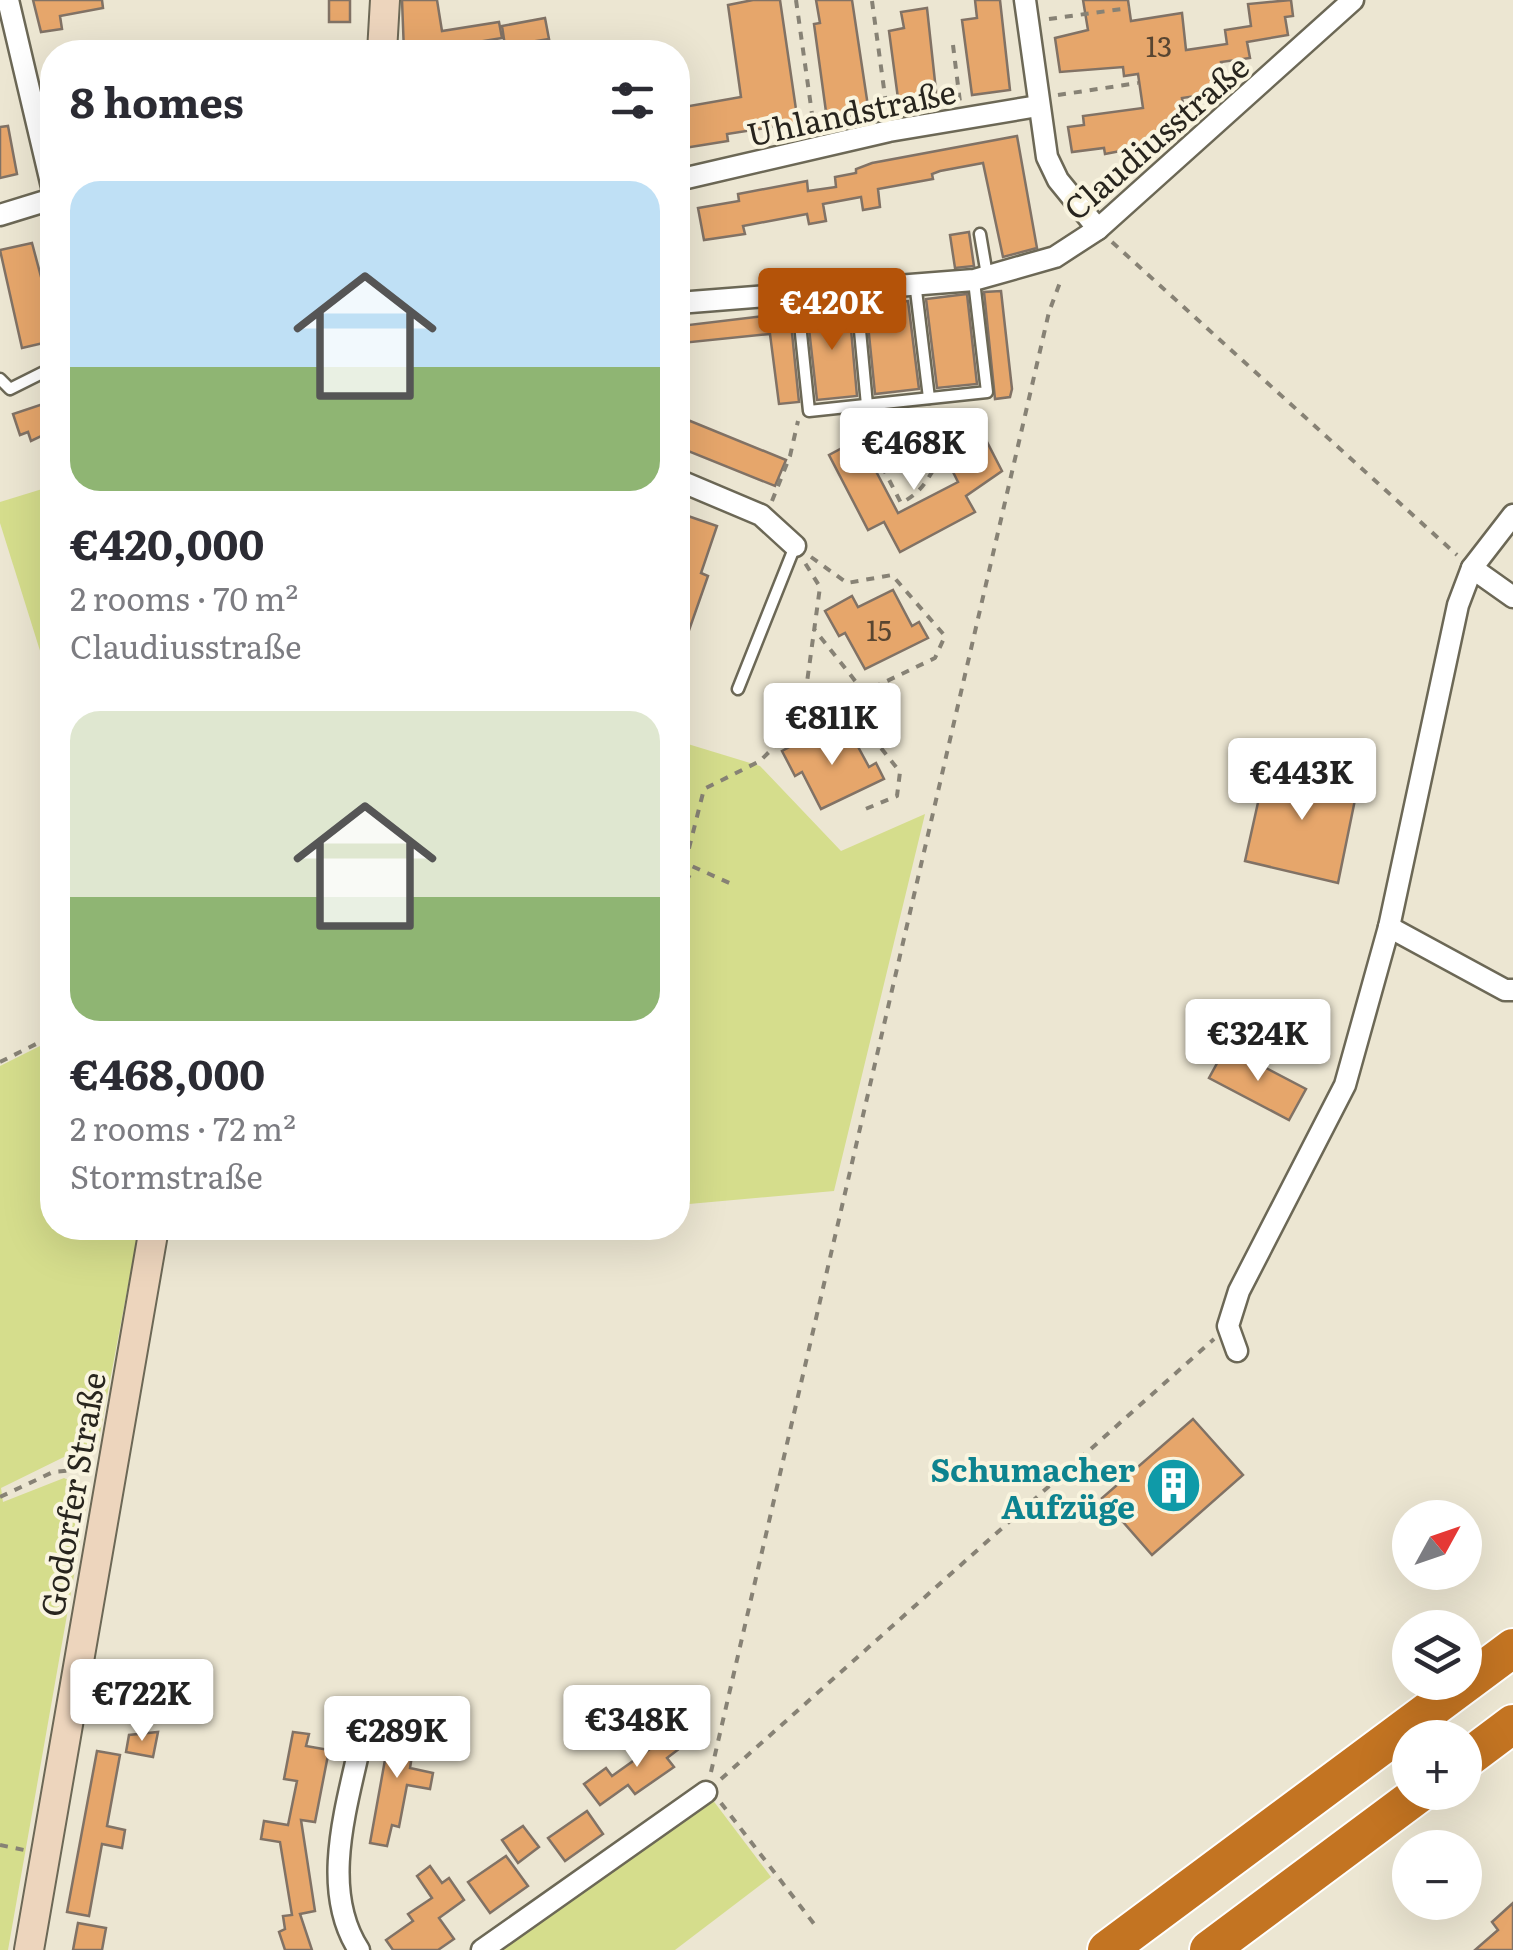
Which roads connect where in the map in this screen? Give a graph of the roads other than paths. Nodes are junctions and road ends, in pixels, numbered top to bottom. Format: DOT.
graph roads {
  1 [pos="8,0"];
  2 [pos="384,0"];
  3 [pos="1025,0"];
  4 [pos="1352,0"];
  5 [pos="382,40"];
  6 [pos="1037,102"];
  7 [pos="40,136"];
  8 [pos="690,177"];
  9 [pos="40,203"];
  10 [pos="0,215"];
  11 [pos="1098,229"];
  12 [pos="980,234"];
  13 [pos="981,278"];
  14 [pos="915,282"];
  15 [pos="856,288"];
  16 [pos="797,295"];
  17 [pos="690,302"];
  18 [pos="40,374"];
  19 [pos="0,379"];
  20 [pos="929,398"];
  21 [pos="872,404"];
  22 [pos="690,485"];
  23 [pos="1513,514"];
  24 [pos="794,546"];
  25 [pos="1472,568"];
  26 [pos="1513,597"];
  27 [pos="738,689"];
  28 [pos="1389,927"];
  29 [pos="1513,990"];
  30 [pos="152,1240"];
  31 [pos="1237,1351"];
  32 [pos="1513,1648"];
  33 [pos="366,1721"];
  34 [pos="1513,1724"];
  35 [pos="1482,1747"];
  36 [pos="706,1792"];
  37 [pos="1397,1810"];
  38 [pos="29,1950"];
  39 [pos="359,1950"];
  40 [pos="482,1950"];
  41 [pos="1107,1950"];
  42 [pos="1210,1950"];
  1 -- 7 [label="street"];
  2 -- 5 [label="street"];
  3 -- 6 [label="street"];
  4 -- 11 [label="street, Claudiusstraße"];
  6 -- 8 [label="street, Uhlandstraße"];
  6 -- 11 [label="street"];
  9 -- 10 [label="street"];
  11 -- 13 [label="street, Claudiusstraße"];
  12 -- 13 [label="lane"];
  13 -- 14 [label="street, Claudiusstraße"];
  13 -- 20 [label="lane"];
  14 -- 15 [label="street, Claudiusstraße"];
  14 -- 20 [label="lane"];
  15 -- 16 [label="street, Claudiusstraße"];
  15 -- 21 [label="lane"];
  16 -- 17 [label="street, Claudiusstraße"];
  16 -- 21 [label="lane"];
  18 -- 19 [label="lane"];
  20 -- 21 [label="lane"];
  22 -- 24 [label="street"];
  23 -- 25 [label="street"];
  24 -- 27 [label="lane"];
  25 -- 26 [label="street"];
  25 -- 28 [label="street"];
  28 -- 29 [label="street"];
  28 -- 31 [label="street"];
  30 -- 38 [label="street, Godorfer Straße"];
  32 -- 41 [label="highway"];
  33 -- 39 [label="street"];
  34 -- 35 [label="highway"];
  36 -- 40 [label="street"];
  37 -- 42 [label="highway"];
}
